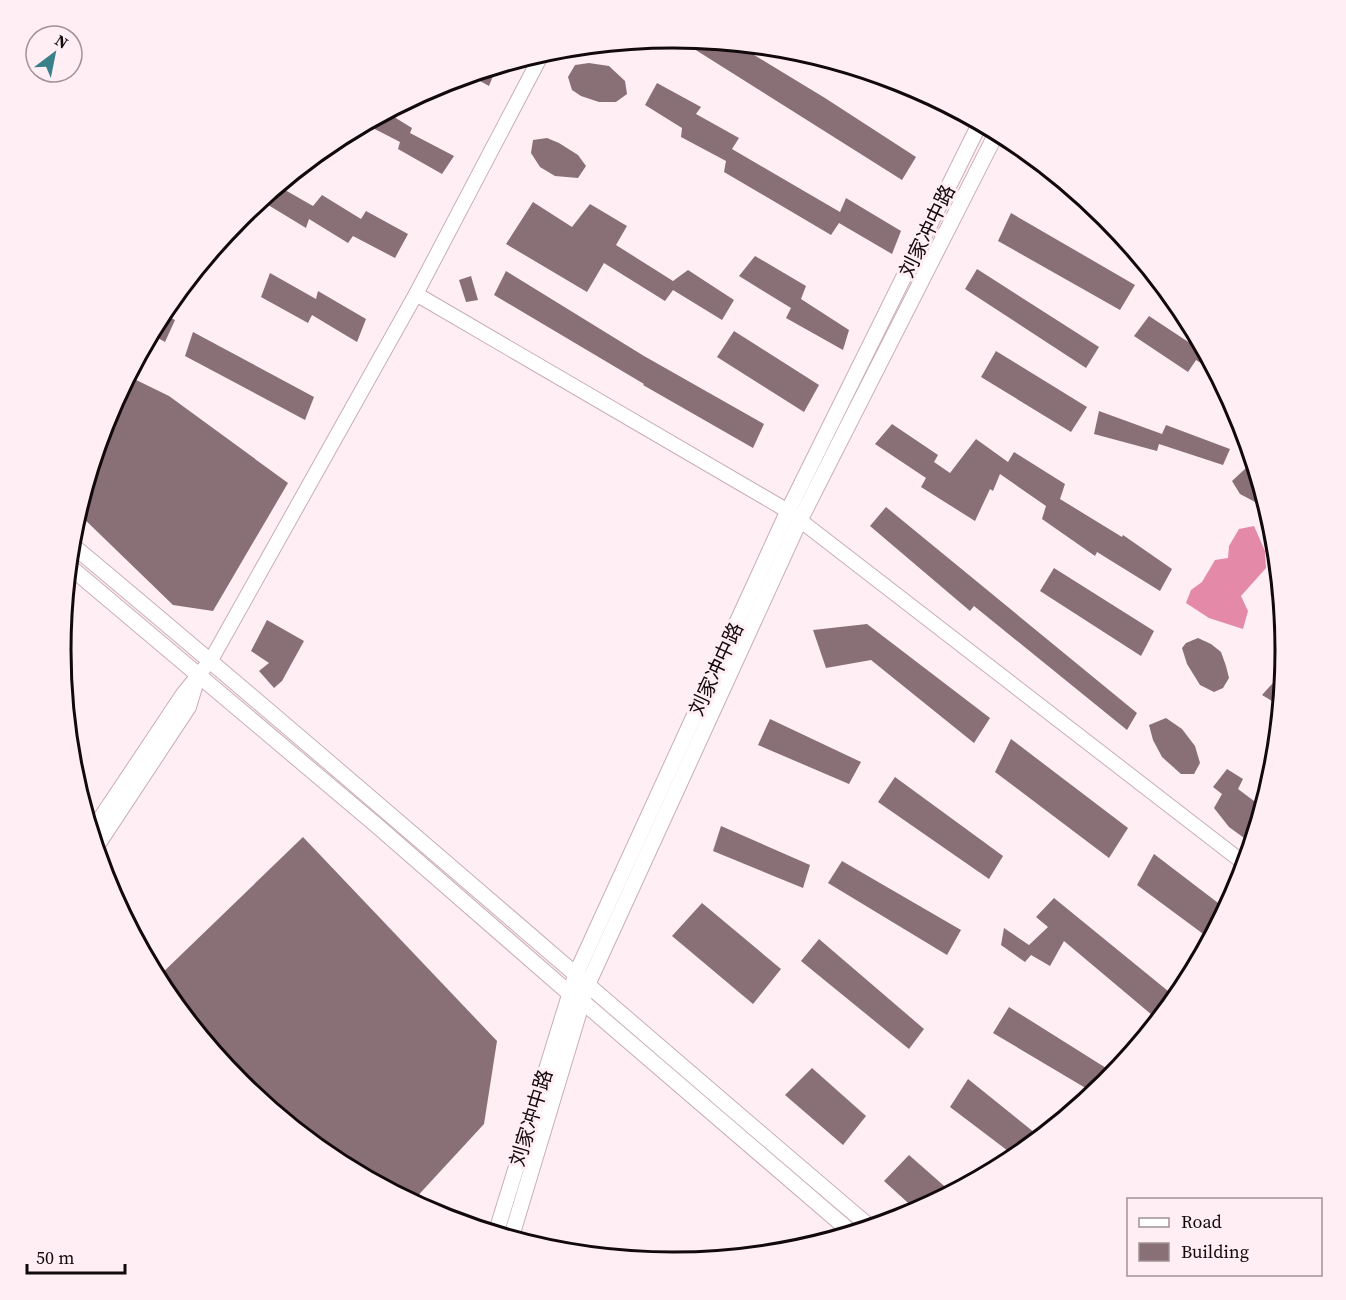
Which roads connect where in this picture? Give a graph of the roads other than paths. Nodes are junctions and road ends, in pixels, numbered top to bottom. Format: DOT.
graph roads {
  1 [pos="536,65"];
  2 [pos="976,130"];
  3 [pos="993,140"];
  4 [pos="416,294"];
  5 [pos="794,516"];
  6 [pos="80,551"];
  7 [pos="76,572"];
  8 [pos="211,660"];
  9 [pos="199,674"];
  10 [pos="97,823"];
  11 [pos="102,839"];
  12 [pos="1237,858"];
  13 [pos="576,974"];
  14 [pos="587,986"];
  15 [pos="569,993"];
  16 [pos="583,1002"];
  17 [pos="863,1221"];
  18 [pos="498,1226"];
  19 [pos="844,1227"];
  20 [pos="513,1230"];
  1 -- 4 [label="street"];
  2 -- 5 [label="main road, 刘家冲中路"];
  3 -- 5 [label="main road, 刘家冲中路"];
  4 -- 5 [label="street"];
  4 -- 8 [label="street"];
  5 -- 12 [label="street"];
  5 -- 13 [label="main road, 刘家冲中路"];
  5 -- 14 [label="main road, 刘家冲中路"];
  6 -- 8 [label="main road"];
  7 -- 9 [label="main road"];
  8 -- 9 [label="street"];
  8 -- 13 [label="main road"];
  9 -- 10 [label="street"];
  9 -- 11 [label="street"];
  9 -- 15 [label="main road"];
  13 -- 14 [label="main road"];
  13 -- 15 [label="main road, 刘家冲中路"];
  14 -- 16 [label="main road, 刘家冲中路"];
  14 -- 17 [label="main road"];
  15 -- 16 [label="main road"];
  15 -- 18 [label="main road, 刘家冲中路"];
  16 -- 19 [label="main road"];
  16 -- 20 [label="main road, 刘家冲中路"];
}
